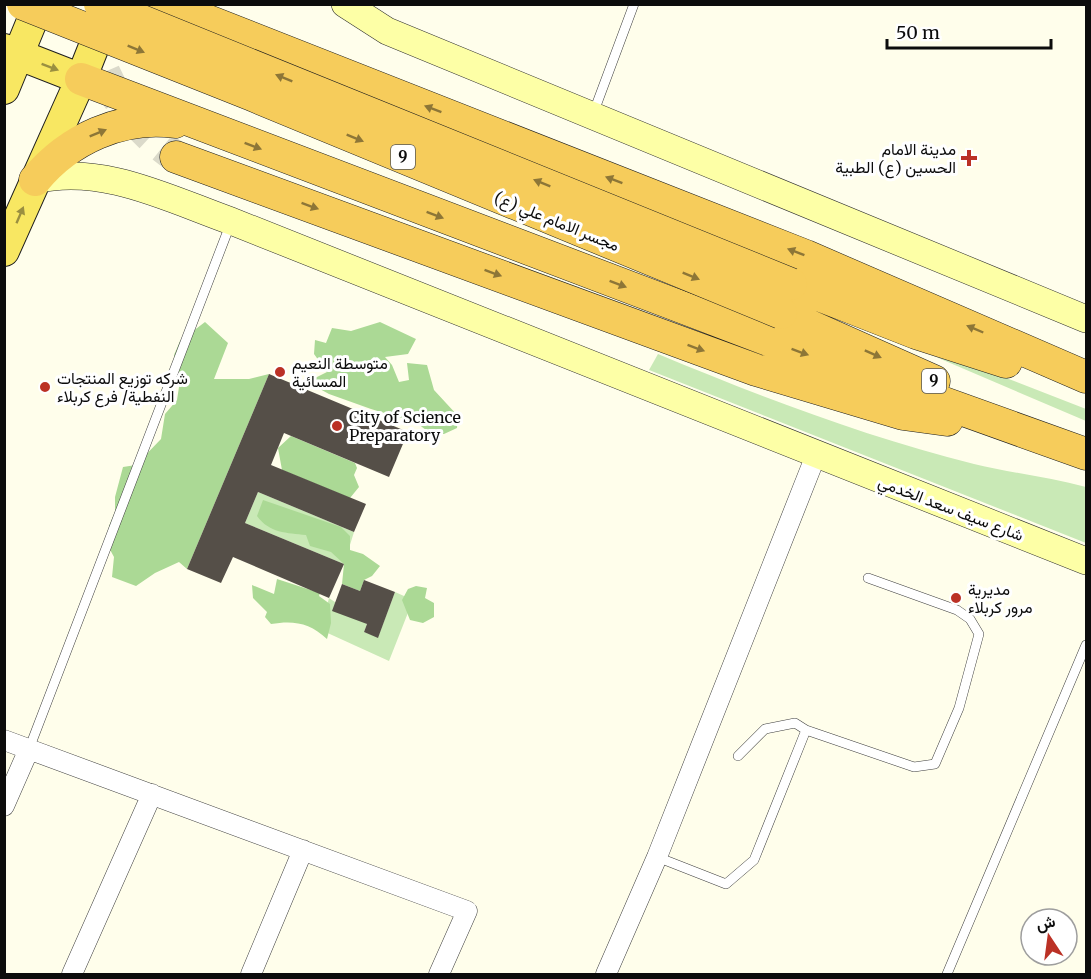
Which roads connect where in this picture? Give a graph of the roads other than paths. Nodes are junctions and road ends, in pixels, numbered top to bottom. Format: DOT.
graph roads {
  1 [pos="23,4"];
  2 [pos="39,4"];
  3 [pos="100,4"];
  4 [pos="110,4"];
  5 [pos="165,4"];
  6 [pos="219,4"];
  7 [pos="345,4"];
  8 [pos="634,4"];
  9 [pos="280,49"];
  10 [pos="12,52"];
  11 [pos="337,72"];
  12 [pos="81,79"];
  13 [pos="4,89"];
  14 [pos="593,114"];
  15 [pos="209,129"];
  16 [pos="176,157"];
  17 [pos="303,165"];
  18 [pos="35,180"];
  19 [pos="231,221"];
  20 [pos="4,251"];
  21 [pos="1086,319"];
  22 [pos="1086,377"];
  23 [pos="1086,387"];
  24 [pos="1013,429"];
  25 [pos="1086,448"];
  26 [pos="1086,454"];
  27 [pos="816,455"];
  28 [pos="1086,561"];
  29 [pos="868,578"];
  30 [pos="1086,645"];
  31 [pos="806,730"];
  32 [pos="4,740"];
  33 [pos="29,749"];
  34 [pos="738,756"];
  35 [pos="152,794"];
  36 [pos="4,806"];
  37 [pos="303,850"];
  38 [pos="657,856"];
  39 [pos="72,975"];
  40 [pos="250,975"];
  41 [pos="439,975"];
  42 [pos="606,975"];
  43 [pos="947,975"];
  1 -- 25 [label="highway, مجسر الامام علي (ع) / 9, one-way, bridge"];
  2 -- 10 [label="main road"];
  23 -- 3 [label="highway, مجسر الامام علي (ع) / 9, one-way, bridge"];
  4 -- 12 [label="main road"];
  5 -- 9 [label="highway"];
  6 -- 9 [label="highway"];
  7 -- 14 [label="main road"];
  8 -- 14 [label="lane"];
  9 -- 11 [label="highway"];
  10 -- 12 [label="main road, one-way"];
  10 -- 13 [label="main road"];
  11 -- 17 [label="highway"];
  22 -- 11 [label="highway, one-way"];
  12 -- 15 [label="highway"];
  12 -- 18 [label="main road"];
  14 -- 21 [label="main road"];
  15 -- 17 [label="highway, one-way"];
  18 -- 15 [label="highway, one-way"];
  16 -- 24 [label="highway, one-way"];
  17 -- 24 [label="highway, one-way"];
  18 -- 19 [label="main road, شارع سيف سعد الخدمي"];
  20 -- 18 [label="main road, one-way"];
  19 -- 27 [label="main road, شارع سيف سعد الخدمي"];
  19 -- 33 [label="lane"];
  24 -- 26 [label="highway"];
  27 -- 28 [label="main road, شارع سيف سعد الخدمي"];
  27 -- 38 [label="street"];
  29 -- 31 [label="lane"];
  30 -- 43 [label="lane"];
  31 -- 34 [label="lane"];
  31 -- 38 [label="lane"];
  32 -- 33 [label="street"];
  33 -- 35 [label="street"];
  33 -- 36 [label="street"];
  35 -- 37 [label="street"];
  35 -- 39 [label="street"];
  37 -- 40 [label="street"];
  37 -- 41 [label="street"];
  38 -- 42 [label="street"];
}
